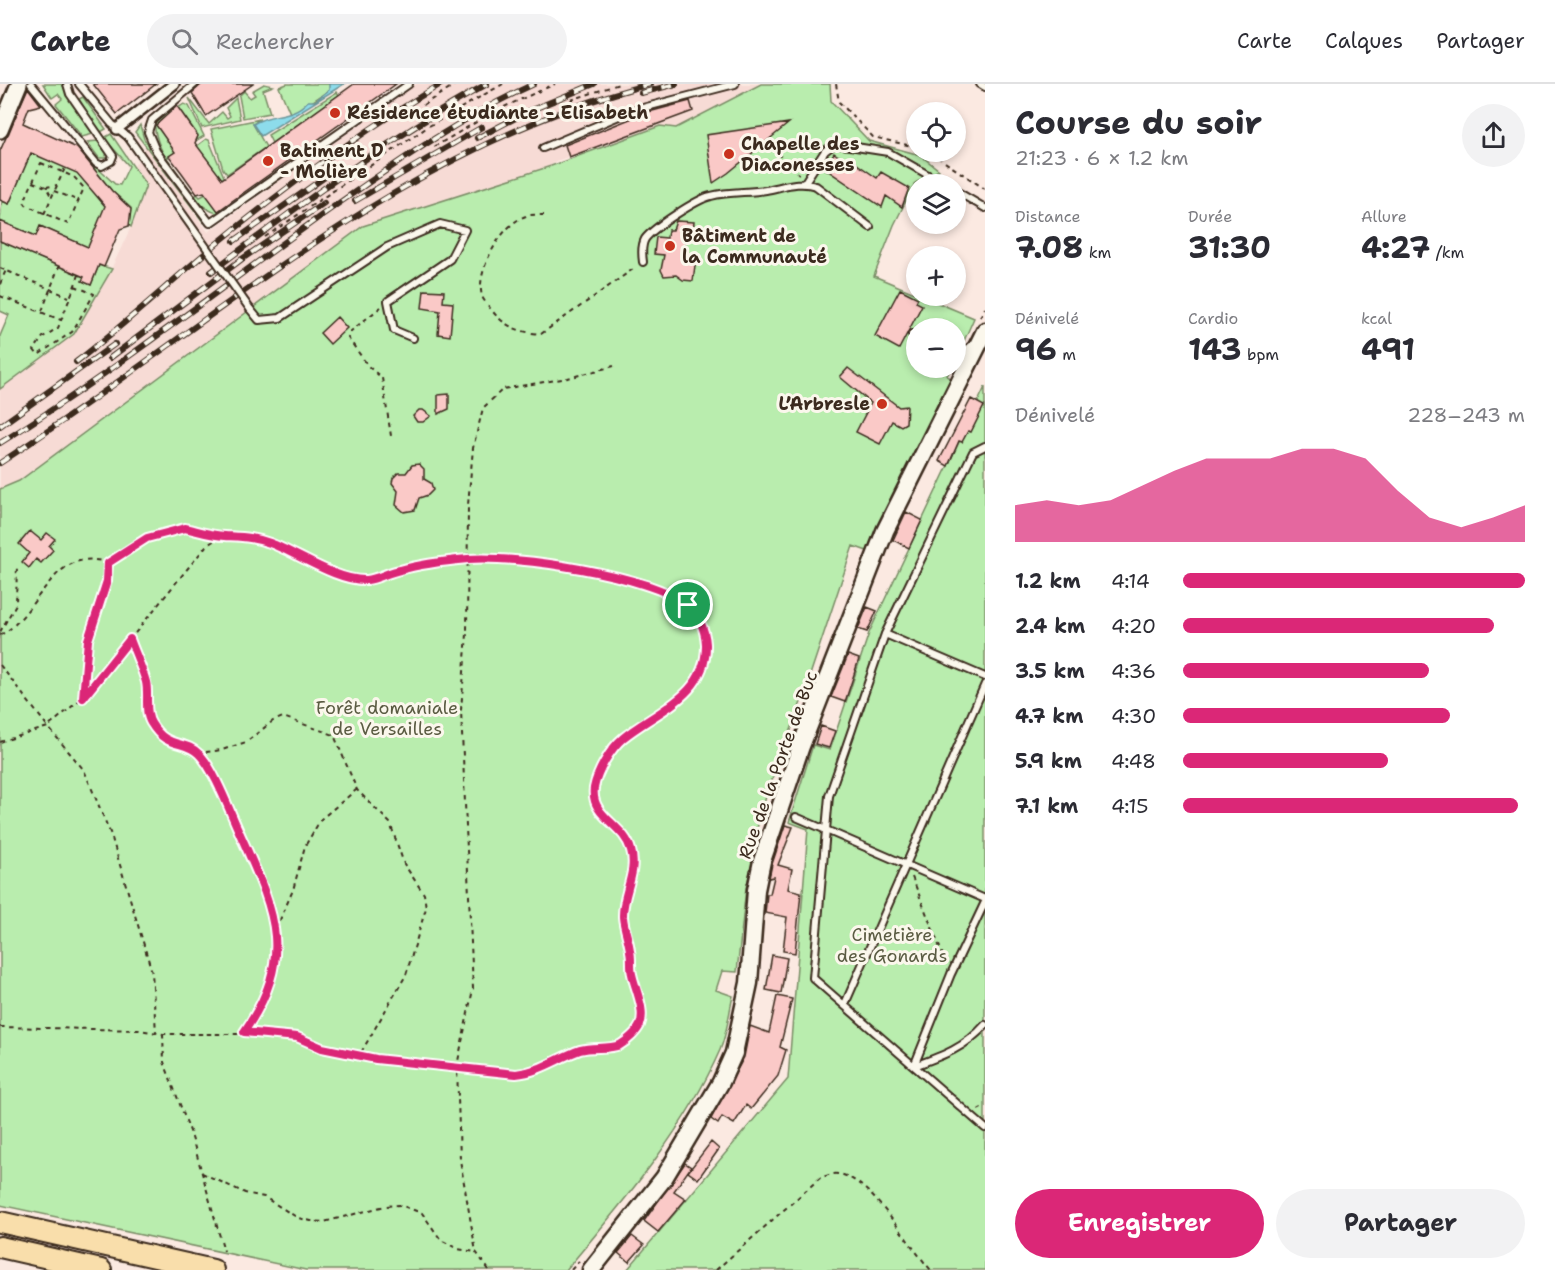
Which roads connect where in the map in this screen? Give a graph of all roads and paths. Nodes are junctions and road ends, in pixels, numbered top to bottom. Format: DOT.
graph roads {
  1 [pos="19,84"];
  2 [pos="31,84"];
  3 [pos="67,84"];
  4 [pos="79,84"];
  5 [pos="174,84"];
  6 [pos="195,84"];
  7 [pos="409,84"];
  8 [pos="456,84"];
  9 [pos="503,84"];
  10 [pos="555,84"];
  11 [pos="620,84"];
  12 [pos="735,84"];
  13 [pos="836,84"];
  14 [pos="980,84"];
  15 [pos="985,87"];
  16 [pos="562,103"];
  17 [pos="423,105"];
  18 [pos="117,129"];
  19 [pos="0,130"];
  20 [pos="770,138"];
  21 [pos="906,144"];
  22 [pos="434,147"];
  23 [pos="543,148"];
  24 [pos="945,162"];
  25 [pos="65,168"];
  26 [pos="796,171"];
  27 [pos="63,172"];
  28 [pos="926,174"];
  29 [pos="33,182"];
  30 [pos="805,182"];
  31 [pos="57,185"];
  32 [pos="45,187"];
  33 [pos="985,189"];
  34 [pos="54,191"];
  35 [pos="52,197"];
  36 [pos="966,197"];
  37 [pos="79,201"];
  38 [pos="985,208"];
  39 [pos="44,214"];
  40 [pos="544,215"];
  41 [pos="870,227"];
  42 [pos="265,237"];
  43 [pos="643,262"];
  44 [pos="59,266"];
  45 [pos="0,268"];
  46 [pos="6,270"];
  47 [pos="79,275"];
  48 [pos="0,284"];
  49 [pos="75,285"];
  50 [pos="50,289"];
  51 [pos="0,296"];
  52 [pos="70,298"];
  53 [pos="388,301"];
  54 [pos="41,312"];
  55 [pos="61,320"];
  56 [pos="413,338"];
  57 [pos="984,339"];
  58 [pos="966,351"];
  59 [pos="614,366"];
  60 [pos="392,436"];
  61 [pos="985,446"];
  62 [pos="223,536"];
  63 [pos="469,559"];
  64 [pos="108,563"];
  65 [pos="17,565"];
  66 [pos="0,633"];
  67 [pos="885,634"];
  68 [pos="130,639"];
  69 [pos="0,665"];
  70 [pos="985,677"];
  71 [pos="985,684"];
  72 [pos="83,698"];
  73 [pos="48,727"];
  74 [pos="0,742"];
  75 [pos="199,753"];
  76 [pos="357,789"];
  77 [pos="796,817"];
  78 [pos="826,828"];
  79 [pos="908,866"];
  80 [pos="985,901"];
  81 [pos="276,929"];
  82 [pos="944,958"];
  83 [pos="845,1004"];
  84 [pos="985,1025"];
  85 [pos="0,1028"];
  86 [pos="156,1032"];
  87 [pos="244,1032"];
  88 [pos="163,1034"];
  89 [pos="359,1056"];
  90 [pos="457,1066"];
  91 [pos="914,1066"];
  92 [pos="985,1128"];
  93 [pos="202,1173"];
  94 [pos="0,1222"];
  95 [pos="0,1247"];
  96 [pos="224,1251"];
  97 [pos="476,1252"];
  98 [pos="101,1270"];
  99 [pos="213,1270"];
  100 [pos="489,1270"];
  101 [pos="591,1270"];
  102 [pos="716,1270"];
  103 [pos="931,1270"];
  1 -- 19 [label="street"];
  2 -- 3 [label="lane"];
  4 -- 18 [label="lane"];
  5 -- 18 [label="street"];
  6 -- 7 [label="lane"];
  8 -- 17 [label="path"];
  9 -- 42 [label="path"];
  10 -- 22 [label="path"];
  11 -- 16 [label="path"];
  12 -- 23 [label="lane"];
  13 -- 21 [label="path"];
  14 -- 15 [label="lane"];
  18 -- 53 [label="lane, bridge"];
  20 -- 26 [label="path"];
  24 -- 33 [label="path"];
  25 -- 27 [label="path"];
  27 -- 29 [label="path"];
  27 -- 31 [label="path"];
  27 -- 37 [label="path"];
  28 -- 30 [label="lane"];
  29 -- 32 [label="path"];
  29 -- 39 [label="path"];
  30 -- 41 [label="lane"];
  30 -- 43 [label="lane"];
  31 -- 32 [label="path"];
  31 -- 34 [label="path"];
  32 -- 35 [label="path"];
  34 -- 35 [label="path"];
  34 -- 37 [label="path"];
  35 -- 39 [label="path"];
  36 -- 38 [label="lane"];
  37 -- 39 [label="path"];
  40 -- 43 [label="path"];
  44 -- 50 [label="path"];
  45 -- 46 [label="path"];
  46 -- 48 [label="path"];
  46 -- 50 [label="path"];
  47 -- 49 [label="path"];
  49 -- 52 [label="path"];
  49 -- 55 [label="path"];
  50 -- 52 [label="path"];
  50 -- 54 [label="path"];
  51 -- 54 [label="path"];
  52 -- 55 [label="path"];
  53 -- 56 [label="lane"];
  53 -- 60 [label="path"];
  54 -- 55 [label="path"];
  57 -- 58 [label="lane"];
  57 -- 101 [label="main road, Rue de la Porte de Buc"];
  59 -- 63 [label="path"];
  61 -- 67 [label="lane"];
  62 -- 63 [label="path"];
  62 -- 64 [label="path"];
  62 -- 68 [label="path"];
  63 -- 90 [label="path"];
  63 -- 90 [label="path"];
  64 -- 66 [label="path"];
  64 -- 72 [label="path"];
  65 -- 66 [label="path"];
  67 -- 70 [label="lane"];
  67 -- 78 [label="lane"];
  68 -- 72 [label="path"];
  68 -- 75 [label="path"];
  69 -- 73 [label="path"];
  71 -- 79 [label="lane"];
  72 -- 73 [label="path"];
  73 -- 74 [label="path"];
  73 -- 86 [label="path"];
  75 -- 76 [label="path"];
  75 -- 81 [label="path"];
  76 -- 81 [label="path"];
  76 -- 89 [label="path"];
  77 -- 78 [label="lane"];
  78 -- 79 [label="lane"];
  78 -- 83 [label="lane"];
  79 -- 80 [label="lane"];
  79 -- 82 [label="path"];
  79 -- 83 [label="lane"];
  80 -- 91 [label="lane"];
  81 -- 87 [label="path"];
  83 -- 91 [label="lane"];
  84 -- 91 [label="lane"];
  85 -- 86 [label="path"];
  86 -- 88 [label="path"];
  87 -- 88 [label="path"];
  87 -- 89 [label="path"];
  88 -- 93 [label="path"];
  89 -- 90 [label="path"];
  90 -- 97 [label="path"];
  91 -- 92 [label="lane"];
  93 -- 96 [label="path"];
  93 -- 97 [label="path"];
  94 -- 99 [label="highway"];
  95 -- 98 [label="highway"];
  97 -- 100 [label="path"];
  102 -- 103 [label="path"];
}
